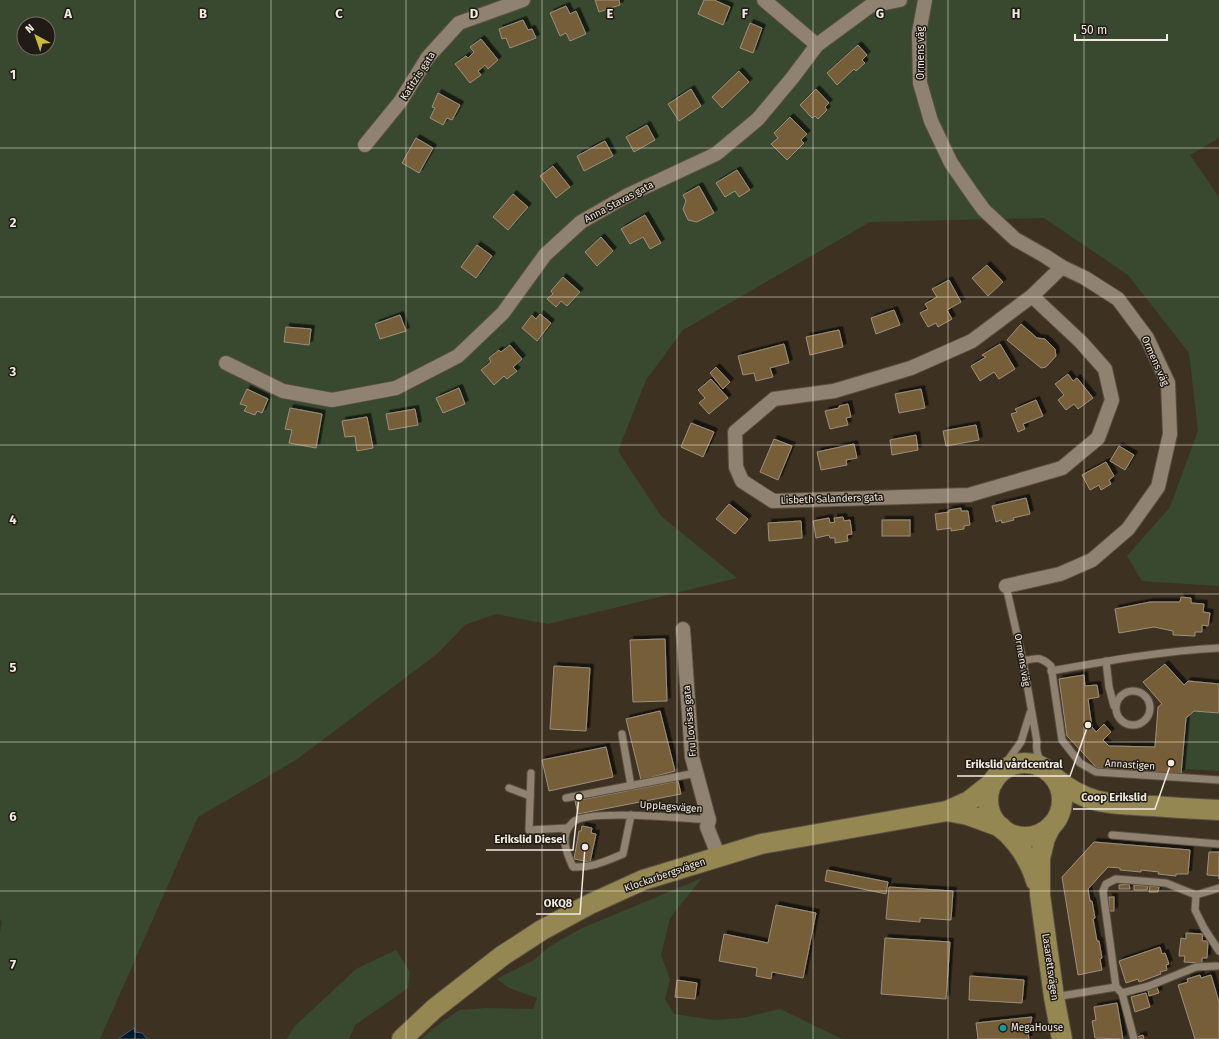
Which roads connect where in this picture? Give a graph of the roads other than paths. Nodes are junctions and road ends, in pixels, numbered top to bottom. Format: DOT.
graph roads {
  1 [pos="523,0"];
  2 [pos="764,0"];
  3 [pos="900,0"];
  4 [pos="925,0"];
  5 [pos="818,45"];
  6 [pos="365,145"];
  7 [pos="1062,267"];
  8 [pos="1032,296"];
  9 [pos="226,363"];
  10 [pos="1006,586"];
  11 [pos="683,629"];
  12 [pos="1219,648"];
  13 [pos="1024,661"];
  14 [pos="1106,661"];
  15 [pos="1051,671"];
  16 [pos="1115,709"];
  17 [pos="1031,711"];
  18 [pos="622,734"];
  19 [pos="531,773"];
  20 [pos="696,773"];
  21 [pos="1051,774"];
  22 [pos="994,780"];
  23 [pos="1219,780"];
  24 [pos="631,786"];
  25 [pos="509,788"];
  26 [pos="530,796"];
  27 [pos="566,798"];
  28 [pos="1107,804"];
  29 [pos="1219,810"];
  30 [pos="946,811"];
  31 [pos="631,815"];
  32 [pos="709,820"];
  33 [pos="1052,825"];
  34 [pos="568,828"];
  35 [pos="1002,828"];
  36 [pos="1112,835"];
  37 [pos="1219,844"];
  38 [pos="719,857"];
  39 [pos="1219,888"];
  40 [pos="1040,895"];
  41 [pos="1196,895"];
  42 [pos="1219,951"];
  43 [pos="1218,967"];
  44 [pos="1116,987"];
  45 [pos="1122,993"];
  46 [pos="1054,997"];
  47 [pos="402,1039"];
  48 [pos="1062,1039"];
  49 [pos="1134,1039"];
  1 -- 6 [label="street, Katitzis gata"];
  2 -- 5 [label="street"];
  3 -- 5 [label="street, Anna Stavas gata"];
  4 -- 7 [label="street, Ormens väg"];
  5 -- 9 [label="street, Anna Stavas gata"];
  7 -- 8 [label="street, Lisbeth Salanders gata"];
  7 -- 10 [label="street, Ormens väg"];
  8 -- 8 [label="street, Lisbeth Salanders gata"];
  10 -- 13 [label="lane, Ormens väg"];
  11 -- 20 [label="street, Fru Lovisas gata"];
  12 -- 14 [label="lane"];
  13 -- 15 [label="lane"];
  13 -- 17 [label="lane, Ormens väg"];
  14 -- 15 [label="lane"];
  14 -- 16 [label="lane"];
  15 -- 23 [label="lane, Annastigen"];
  16 -- 16 [label="lane"];
  17 -- 21 [label="lane, Ormens väg"];
  17 -- 22 [label="lane"];
  18 -- 24 [label="lane"];
  19 -- 26 [label="lane"];
  20 -- 24 [label="lane"];
  20 -- 32 [label="street, Fru Lovisas gata"];
  21 -- 22 [label="main road"];
  21 -- 28 [label="main road"];
  21 -- 33 [label="main road"];
  22 -- 30 [label="main road, Klockarbergsvägen"];
  22 -- 35 [label="main road"];
  24 -- 27 [label="lane"];
  25 -- 26 [label="lane"];
  26 -- 34 [label="lane"];
  28 -- 29 [label="main road"];
  28 -- 33 [label="main road"];
  30 -- 35 [label="main road, Klockarbergsvägen"];
  30 -- 38 [label="main road, Klockarbergsvägen"];
  31 -- 32 [label="lane, Upplagsvägen"];
  31 -- 34 [label="lane, Upplagsvägen"];
  31 -- 34 [label="lane, Upplagsvägen"];
  32 -- 38 [label="street, Fru Lovisas gata"];
  33 -- 35 [label="main road"];
  33 -- 40 [label="main road, Lasarettsvägen"];
  35 -- 40 [label="main road, Lasarettsvägen"];
  36 -- 37 [label="lane"];
  38 -- 47 [label="main road, Klockarbergsvägen"];
  39 -- 41 [label="lane"];
  40 -- 46 [label="main road, Lasarettsvägen"];
  41 -- 42 [label="lane"];
  41 -- 44 [label="lane"];
  43 -- 45 [label="lane"];
  44 -- 45 [label="lane"];
  44 -- 46 [label="lane"];
  45 -- 49 [label="lane"];
  46 -- 48 [label="main road, Lasarettsvägen"];
}
